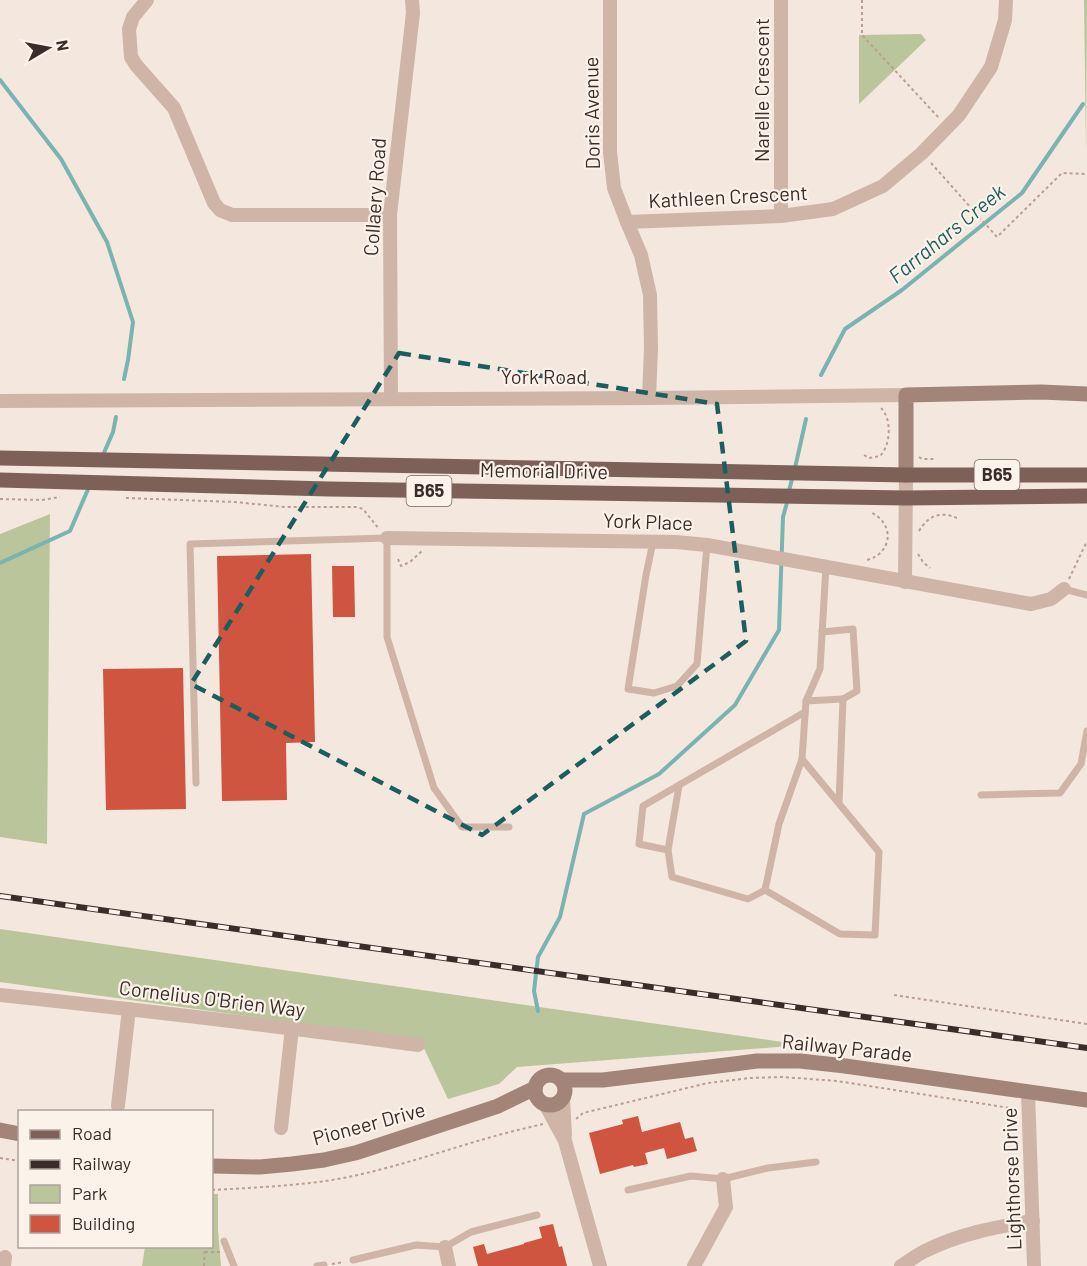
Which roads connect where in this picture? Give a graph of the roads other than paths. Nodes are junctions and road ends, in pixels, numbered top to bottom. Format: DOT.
graph roads {
  1 [pos="147,0"];
  2 [pos="412,0"];
  3 [pos="610,0"];
  4 [pos="781,0"];
  5 [pos="1005,0"];
  6 [pos="390,215"];
  7 [pos="781,216"];
  8 [pos="627,222"];
  9 [pos="1087,393"];
  10 [pos="906,395"];
  11 [pos="391,398"];
  12 [pos="649,398"];
  13 [pos="0,401"];
  14 [pos="0,458"];
  15 [pos="1087,475"];
  16 [pos="906,476"];
  17 [pos="0,480"];
  18 [pos="1087,496"];
  19 [pos="906,498"];
  20 [pos="387,538"];
  21 [pos="653,542"];
  22 [pos="707,545"];
  23 [pos="826,566"];
  24 [pos="905,582"];
  25 [pos="1064,589"];
  26 [pos="1087,596"];
  27 [pos="822,632"];
  28 [pos="843,699"];
  29 [pos="806,701"];
  30 [pos="806,712"];
  31 [pos="1087,731"];
  32 [pos="802,759"];
  33 [pos="196,783"];
  34 [pos="679,786"];
  35 [pos="981,795"];
  36 [pos="839,803"];
  37 [pos="510,827"];
  38 [pos="668,850"];
  39 [pos="765,890"];
  40 [pos="0,995"];
  41 [pos="129,1009"];
  42 [pos="292,1028"];
  43 [pos="418,1045"];
  44 [pos="563,1091"];
  45 [pos="1028,1092"];
  46 [pos="540,1098"];
  47 [pos="1087,1100"];
  48 [pos="118,1106"];
  49 [pos="559,1120"];
  50 [pos="280,1128"];
  51 [pos="0,1130"];
  52 [pos="18,1134"];
  53 [pos="816,1162"];
  54 [pos="213,1166"];
  55 [pos="723,1179"];
  56 [pos="628,1190"];
  57 [pos="537,1215"];
  58 [pos="1033,1221"];
  59 [pos="224,1241"];
  60 [pos="445,1247"];
  61 [pos="353,1260"];
  62 [pos="324,1265"];
  63 [pos="234,1266"];
  64 [pos="317,1266"];
  65 [pos="449,1266"];
  66 [pos="600,1266"];
  67 [pos="694,1266"];
  68 [pos="901,1266"];
  69 [pos="1034,1266"];
  1 -- 6 [label="street"];
  2 -- 6 [label="street, Collaery Road"];
  3 -- 8 [label="street, Doris Avenue"];
  4 -- 7 [label="street, Narelle Crescent"];
  5 -- 7 [label="street, Kathleen Crescent"];
  6 -- 11 [label="street, Collaery Road"];
  7 -- 8 [label="street, Kathleen Crescent"];
  8 -- 12 [label="street, Doris Avenue"];
  9 -- 10 [label="main road, York Road"];
  10 -- 12 [label="street, York Road"];
  10 -- 16 [label="main road"];
  11 -- 12 [label="street, York Road"];
  11 -- 13 [label="street, York Road"];
  14 -- 16 [label="main road, Memorial Drive / B65"];
  15 -- 16 [label="main road, Memorial Drive / B65"];
  16 -- 19 [label="street"];
  17 -- 19 [label="main road, Memorial Drive / B65"];
  18 -- 19 [label="main road, Memorial Drive / B65"];
  19 -- 24 [label="street"];
  20 -- 21 [label="street, York Place"];
  20 -- 33 [label="lane"];
  20 -- 37 [label="lane"];
  21 -- 22 [label="street, York Place"];
  21 -- 22 [label="lane"];
  22 -- 23 [label="street, York Place"];
  23 -- 24 [label="street, York Place"];
  23 -- 27 [label="lane"];
  24 -- 25 [label="street, York Place"];
  25 -- 26 [label="lane"];
  27 -- 28 [label="lane"];
  27 -- 29 [label="lane"];
  28 -- 29 [label="lane"];
  28 -- 36 [label="lane"];
  29 -- 30 [label="lane"];
  30 -- 32 [label="lane"];
  30 -- 34 [label="lane"];
  31 -- 35 [label="lane"];
  32 -- 36 [label="lane"];
  32 -- 39 [label="lane"];
  34 -- 38 [label="lane"];
  34 -- 38 [label="lane"];
  36 -- 39 [label="lane"];
  38 -- 39 [label="lane"];
  40 -- 41 [label="street, Cornelius O'Brien Way"];
  41 -- 42 [label="street, Cornelius O'Brien Way"];
  41 -- 48 [label="street"];
  42 -- 43 [label="street, Cornelius O'Brien Way"];
  42 -- 50 [label="street"];
  44 -- 45 [label="main road, Railway Parade"];
  44 -- 46 [label="main road"];
  44 -- 46 [label="main road"];
  44 -- 49 [label="street"];
  45 -- 47 [label="main road, Railway Parade"];
  45 -- 58 [label="street, Lighthorse Drive"];
  46 -- 49 [label="street"];
  46 -- 54 [label="main road, Pioneer Drive"];
  49 -- 66 [label="street"];
  51 -- 52 [label="main road"];
  53 -- 55 [label="lane"];
  55 -- 56 [label="lane"];
  55 -- 67 [label="street"];
  57 -- 60 [label="lane"];
  58 -- 68 [label="street"];
  58 -- 69 [label="street, Lighthorse Drive"];
  59 -- 63 [label="lane"];
  60 -- 61 [label="lane"];
  60 -- 65 [label="street"];
  62 -- 64 [label="lane"];
}
